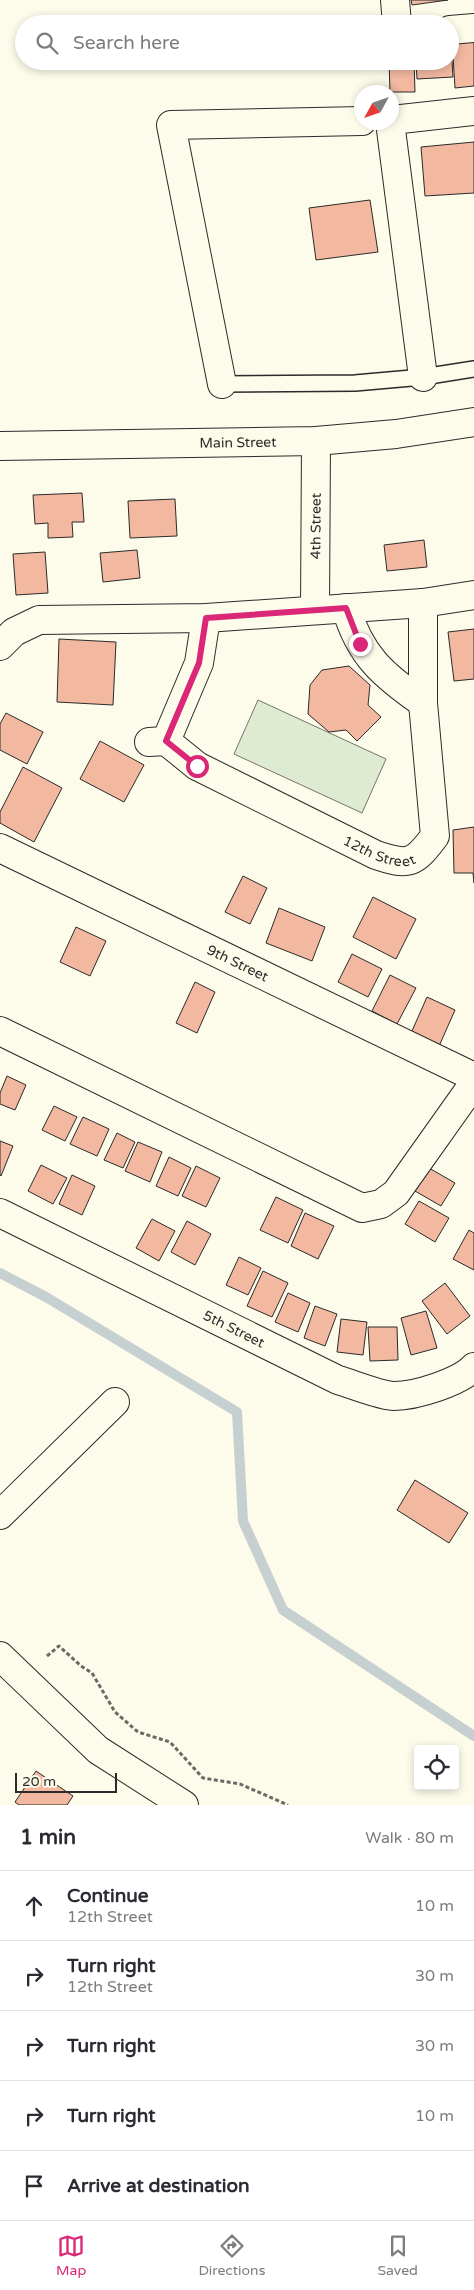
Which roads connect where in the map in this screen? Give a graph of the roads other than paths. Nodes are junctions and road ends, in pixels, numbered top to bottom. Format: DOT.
graph roads {
  1 [pos="395,0"];
  2 [pos="396,15"];
  3 [pos="474,28"];
  4 [pos="459,29"];
  5 [pos="474,111"];
  6 [pos="399,120"];
  7 [pos="354,121"];
  8 [pos="392,130"];
  9 [pos="474,369"];
  10 [pos="423,377"];
  11 [pos="222,384"];
  12 [pos="474,422"];
  13 [pos="316,441"];
  14 [pos="0,446"];
  15 [pos="474,595"];
  16 [pos="423,603"];
  17 [pos="346,608"];
  18 [pos="315,610"];
  19 [pos="206,618"];
  20 [pos="0,646"];
  21 [pos="423,703"];
  22 [pos="0,848"];
  23 [pos="0,1031"];
  24 [pos="474,1077"];
  25 [pos="474,1083"];
  26 [pos="0,1213"];
  27 [pos="474,1367"];
  28 [pos="114,1402"];
  29 [pos="0,1515"];
  30 [pos="0,1656"];
  31 [pos="184,1805"];
  1 -- 2 [label="street"];
  3 -- 4 [label="street"];
  5 -- 6 [label="street"];
  7 -- 11 [label="street"];
  8 -- 10 [label="street"];
  9 -- 10 [label="lane"];
  10 -- 11 [label="lane"];
  12 -- 13 [label="street, Main Street"];
  13 -- 14 [label="street, Main Street"];
  13 -- 18 [label="street, 4th Street"];
  15 -- 16 [label="street"];
  16 -- 17 [label="street"];
  16 -- 21 [label="street, 12th Street"];
  17 -- 18 [label="street"];
  17 -- 21 [label="street"];
  18 -- 19 [label="street"];
  19 -- 20 [label="street"];
  19 -- 21 [label="street, 12th Street"];
  22 -- 24 [label="street, 9th Street"];
  23 -- 25 [label="street"];
  26 -- 27 [label="street, 5th Street"];
  28 -- 29 [label="street"];
  30 -- 31 [label="street"];
}
